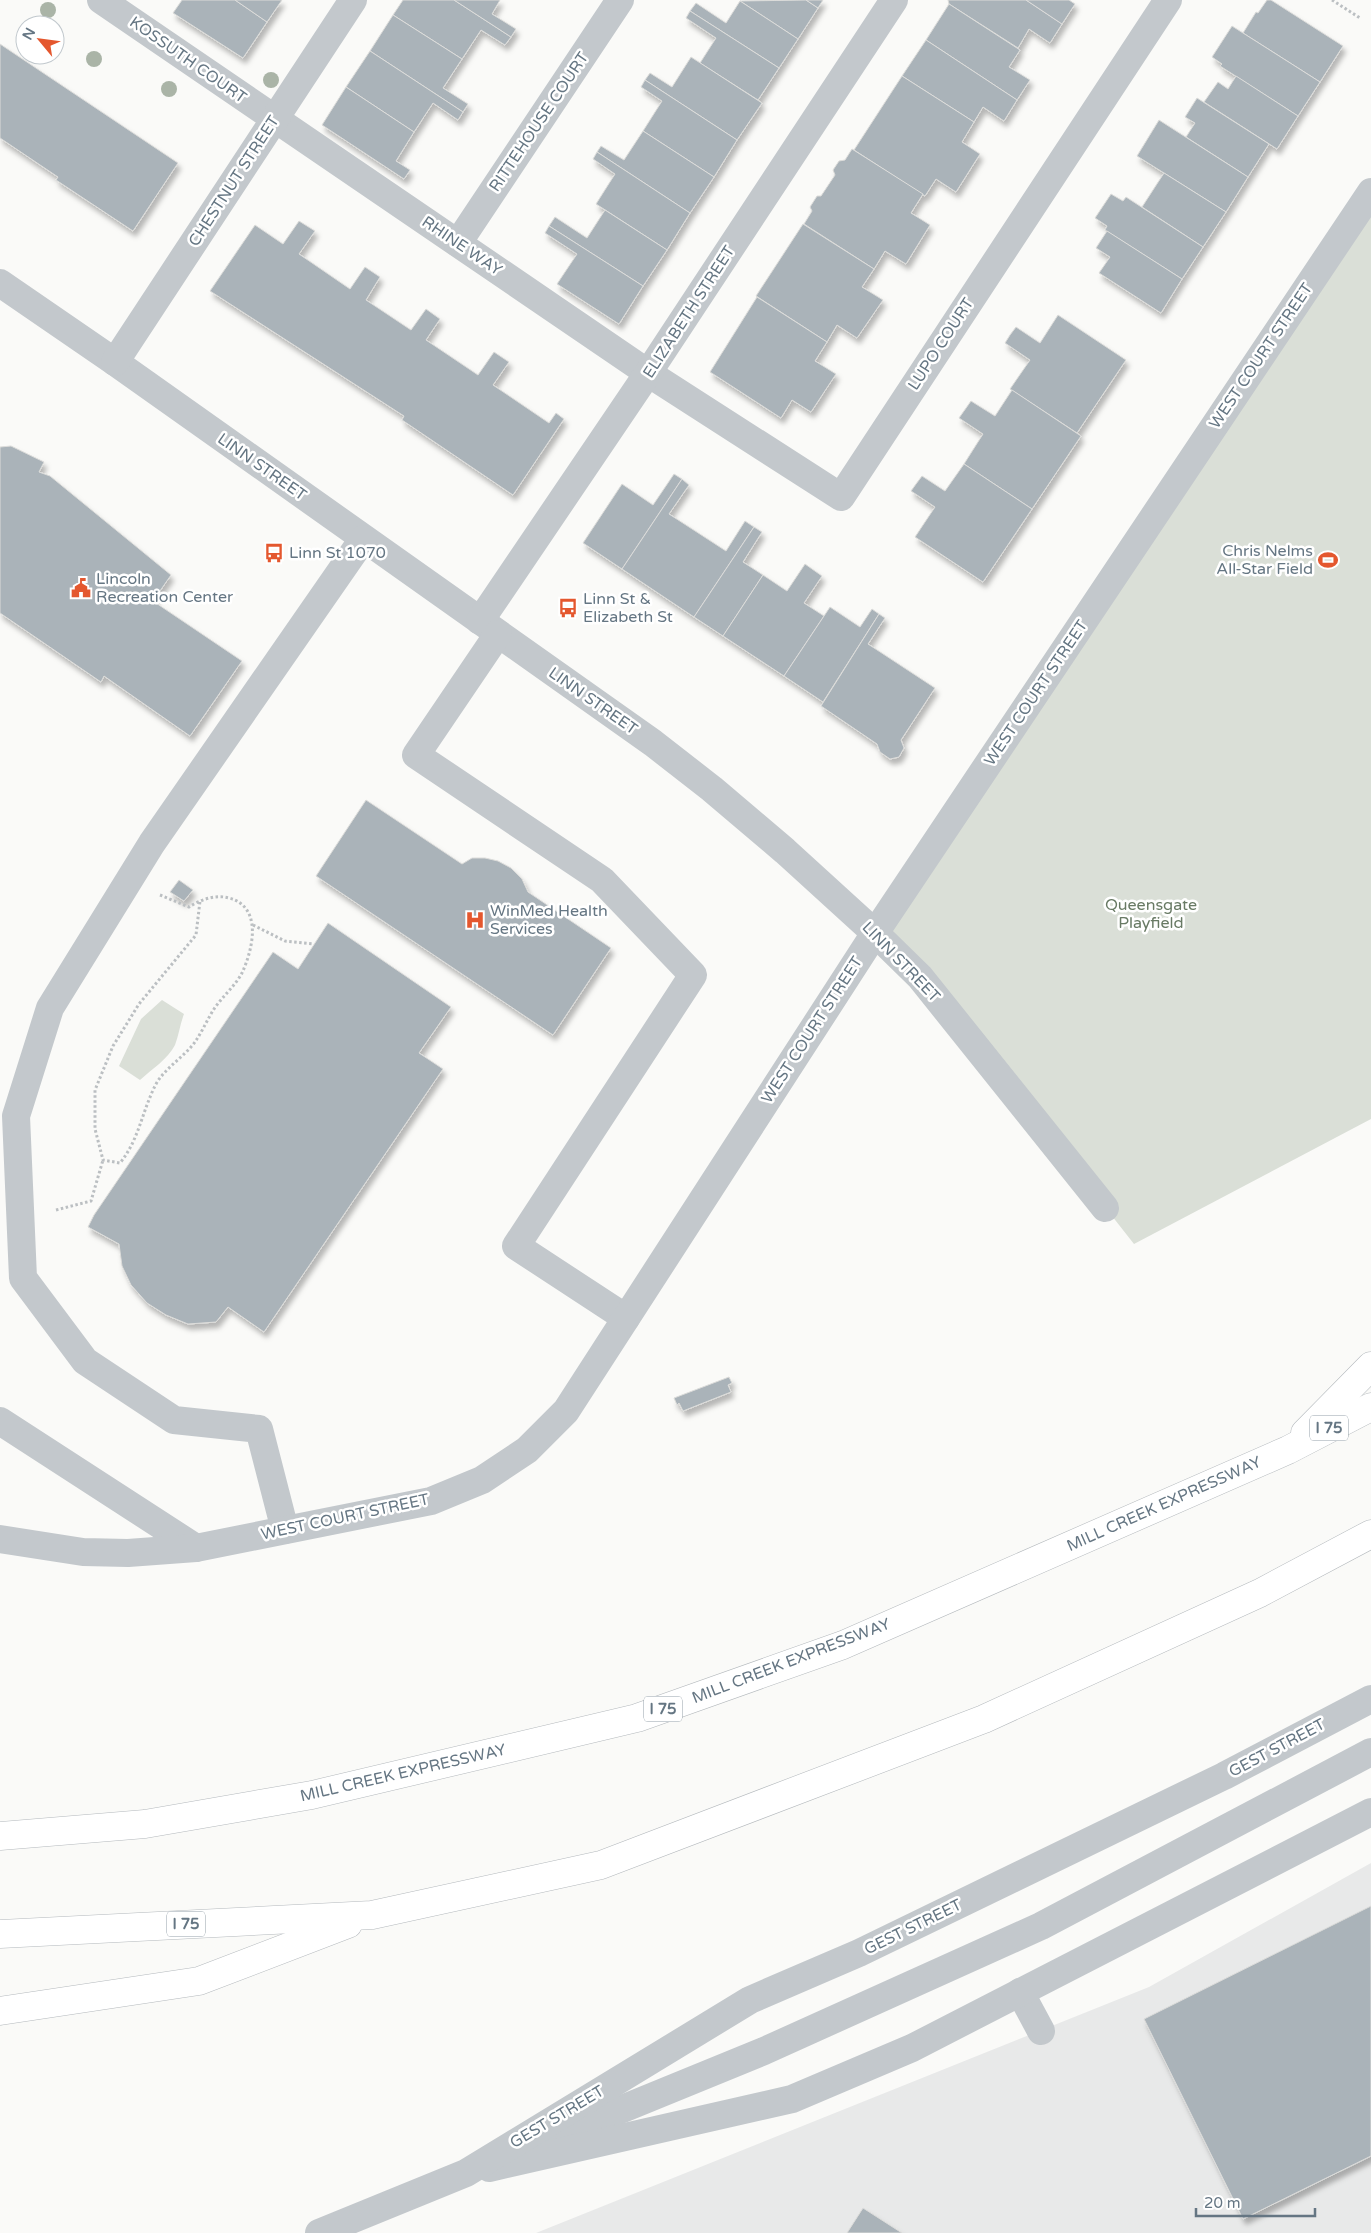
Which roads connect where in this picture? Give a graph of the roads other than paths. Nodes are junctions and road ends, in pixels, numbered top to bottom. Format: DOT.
graph roads {
  1 [pos="101,0"];
  2 [pos="353,0"];
  3 [pos="620,0"];
  4 [pos="894,0"];
  5 [pos="1168,0"];
  6 [pos="274,120"];
  7 [pos="1371,192"];
  8 [pos="458,243"];
  9 [pos="0,283"];
  10 [pos="116,362"];
  11 [pos="648,373"];
  12 [pos="363,539"];
  13 [pos="489,628"];
  14 [pos="875,933"];
  15 [pos="1105,1208"];
  16 [pos="626,1318"];
  17 [pos="1371,1366"];
  18 [pos="1371,1407"];
  19 [pos="0,1421"];
  20 [pos="1288,1450"];
  21 [pos="285,1530"];
  22 [pos="1371,1534"];
  23 [pos="0,1539"];
  24 [pos="196,1548"];
  25 [pos="1371,1698"];
  26 [pos="1371,1752"];
  27 [pos="1371,1812"];
  28 [pos="0,1836"];
  29 [pos="372,1915"];
  30 [pos="0,1934"];
  31 [pos="1020,1992"];
  32 [pos="0,2011"];
  33 [pos="1041,2031"];
  34 [pos="466,2173"];
  35 [pos="319,2233"];
  1 -- 6 [label="street, KOSSUTH COURT"];
  2 -- 6 [label="street, CHESTNUT STREET"];
  3 -- 8 [label="street, RITTEHOUSE COURT"];
  4 -- 11 [label="street, ELIZABETH STREET"];
  5 -- 11 [label="street, LUPO COURT"];
  6 -- 8 [label="street, RHINE WAY"];
  6 -- 10 [label="street, CHESTNUT STREET"];
  7 -- 14 [label="street, WEST COURT STREET"];
  8 -- 11 [label="street, RHINE WAY"];
  9 -- 10 [label="street, LINN STREET"];
  10 -- 12 [label="street, LINN STREET"];
  11 -- 13 [label="street, ELIZABETH STREET"];
  12 -- 13 [label="street, LINN STREET"];
  12 -- 21 [label="street"];
  13 -- 14 [label="street, LINN STREET"];
  13 -- 16 [label="street, ELIZABETH STREET"];
  14 -- 15 [label="street, LINN STREET"];
  14 -- 16 [label="street, WEST COURT STREET"];
  16 -- 21 [label="street, WEST COURT STREET"];
  17 -- 20 [label="highway"];
  18 -- 20 [label="highway, MILL CREEK EXPRESSWAY / I 75"];
  19 -- 24 [label="street"];
  20 -- 28 [label="highway, MILL CREEK EXPRESSWAY / I 75"];
  21 -- 24 [label="street, WEST COURT STREET"];
  22 -- 29 [label="highway, I 75"];
  23 -- 24 [label="street, WEST COURT STREET"];
  25 -- 34 [label="street, GEST STREET"];
  26 -- 34 [label="street"];
  27 -- 31 [label="street, GEST STREET"];
  29 -- 30 [label="highway, I 75"];
  29 -- 32 [label="highway"];
  31 -- 33 [label="street"];
  31 -- 34 [label="street, GEST STREET"];
  34 -- 35 [label="street, GEST STREET"];
}
